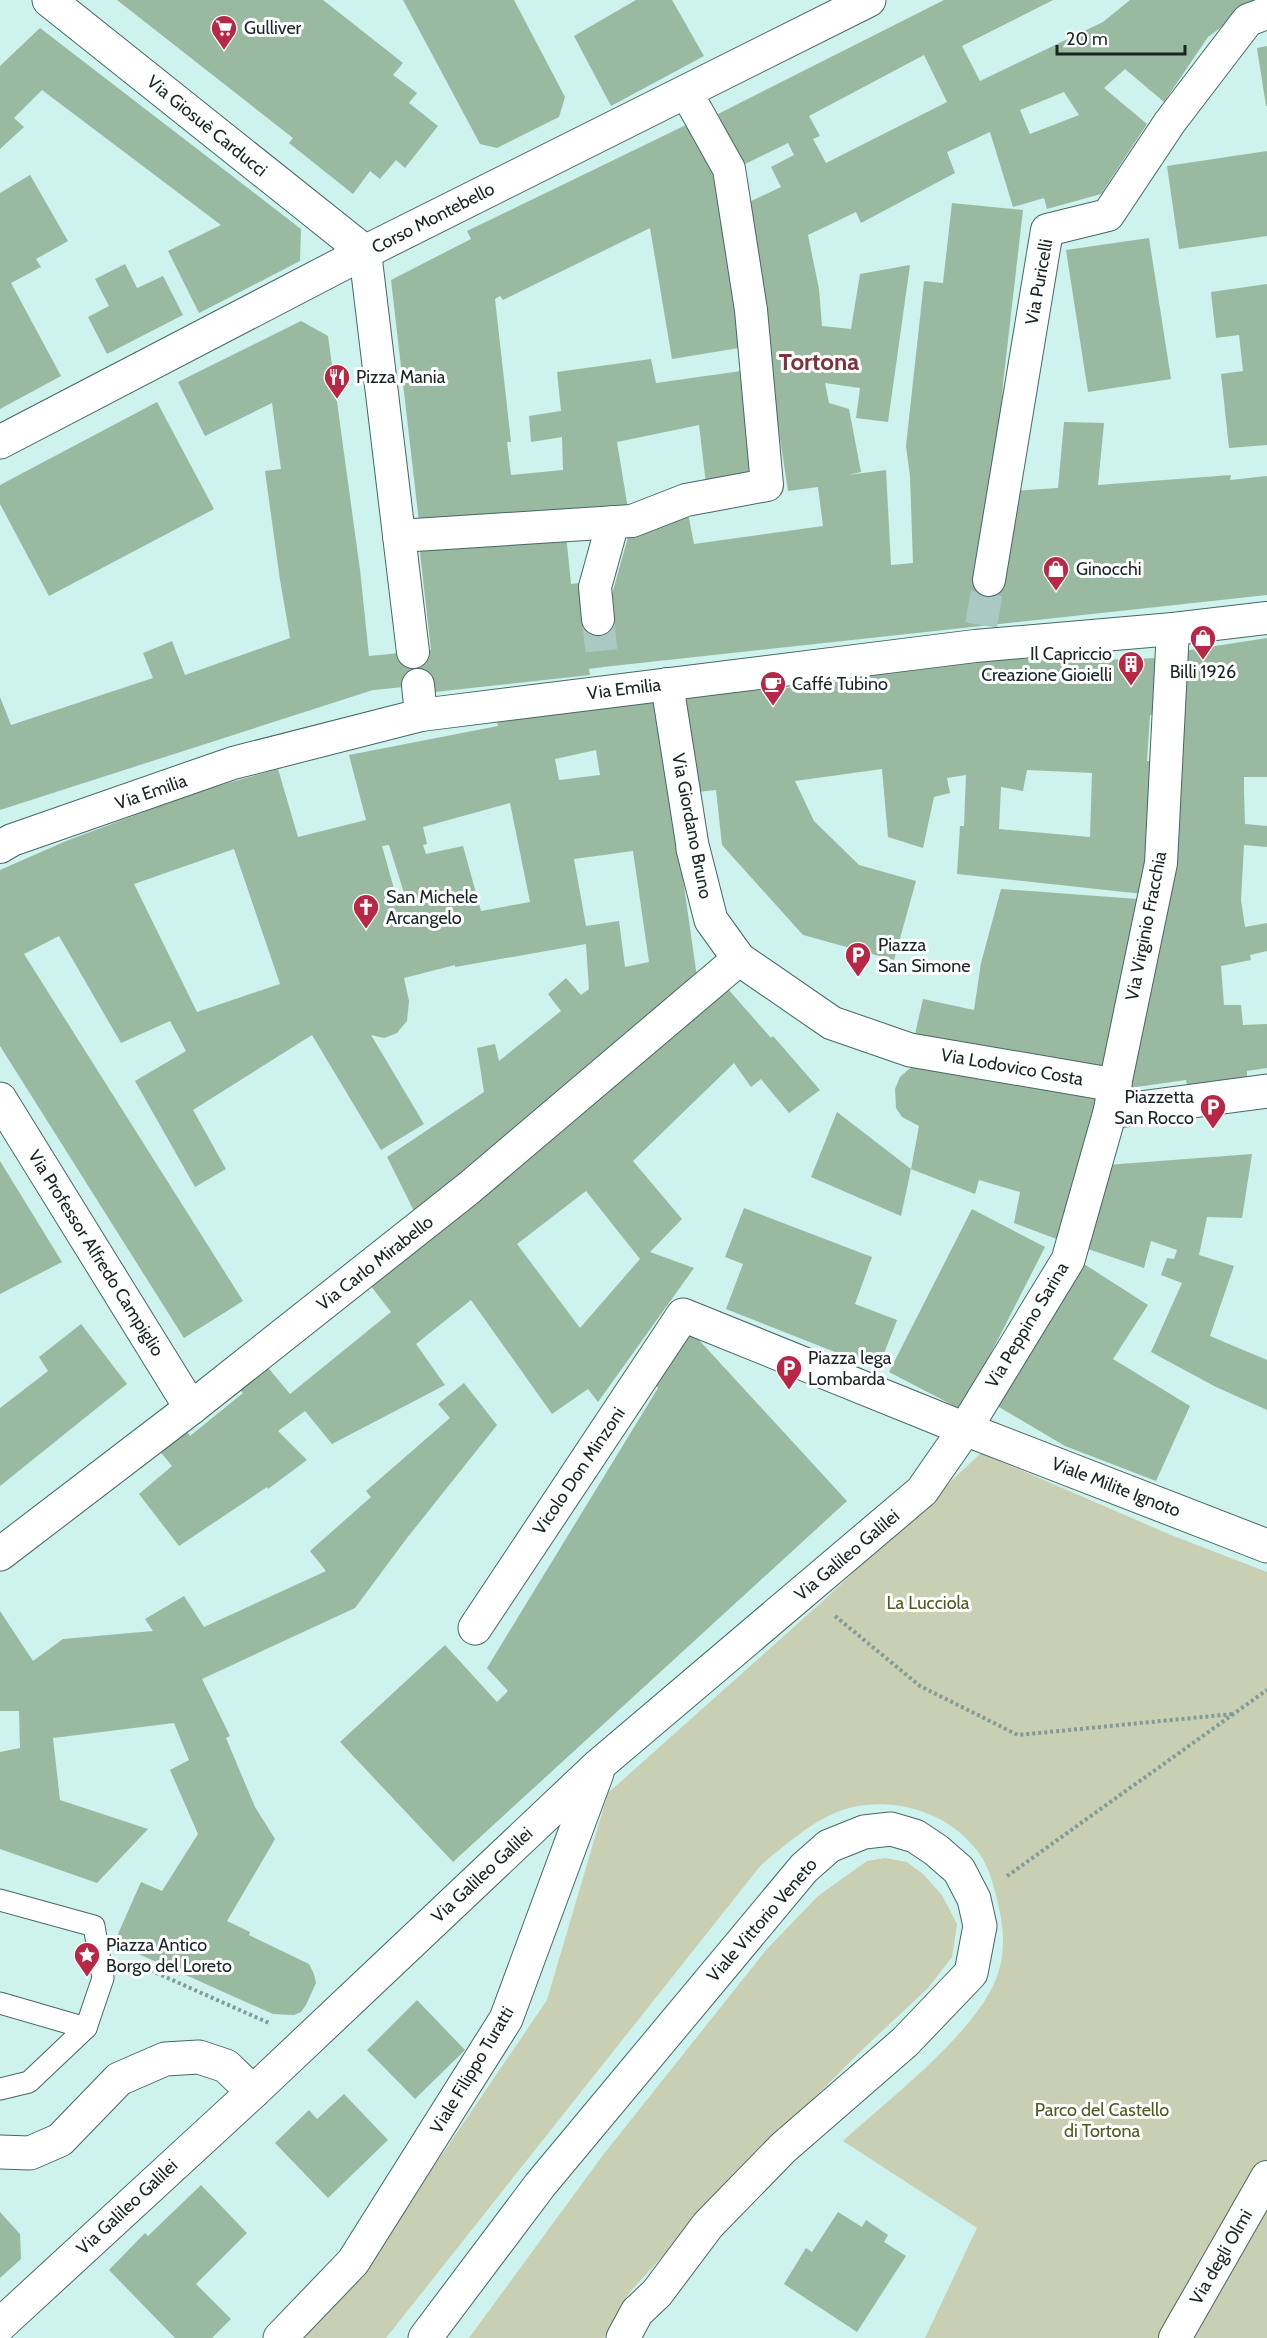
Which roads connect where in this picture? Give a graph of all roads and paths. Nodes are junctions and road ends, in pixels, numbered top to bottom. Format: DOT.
graph roads {
  1 [pos="50,0"];
  2 [pos="869,0"];
  3 [pos="1267,13"];
  4 [pos="686,92"];
  5 [pos="365,252"];
  6 [pos="0,442"];
  7 [pos="613,522"];
  8 [pos="399,536"];
  9 [pos="989,580"];
  10 [pos="1267,618"];
  11 [pos="598,619"];
  12 [pos="1173,629"];
  13 [pos="413,652"];
  14 [pos="667,684"];
  15 [pos="0,847"];
  16 [pos="693,849"];
  17 [pos="739,959"];
  18 [pos="1254,1093"];
  19 [pos="1112,1098"];
  20 [pos="0,1100"];
  21 [pos="191,1407"];
  22 [pos="964,1429"];
  23 [pos="1267,1546"];
  24 [pos="0,1554"];
  25 [pos="805,1591"];
  26 [pos="475,1628"];
  27 [pos="1267,1690"];
  28 [pos="1233,1714"];
  29 [pos="600,1765"];
  30 [pos="1014,1871"];
  31 [pos="0,1900"];
  32 [pos="97,1947"];
  33 [pos="0,2003"];
  34 [pos="86,2028"];
  35 [pos="308,2040"];
  36 [pos="0,2089"];
  37 [pos="253,2092"];
  38 [pos="0,2152"];
  39 [pos="1267,2177"];
  40 [pos="0,2325"];
  41 [pos="280,2338"];
  42 [pos="426,2338"];
  43 [pos="623,2338"];
  44 [pos="1175,2338"];
  1 -- 5 [label="street, Via Giosuè Carducci"];
  2 -- 4 [label="street, Corso Montebello"];
  3 -- 9 [label="street, Via Puricelli"];
  4 -- 5 [label="street, Corso Montebello"];
  4 -- 7 [label="street"];
  5 -- 6 [label="street, Corso Montebello"];
  5 -- 8 [label="street"];
  7 -- 8 [label="street"];
  7 -- 11 [label="street"];
  8 -- 13 [label="street"];
  10 -- 12 [label="street, Via Emilia"];
  12 -- 14 [label="street, Via Emilia"];
  12 -- 19 [label="street, Via Virginio Fracchia"];
  14 -- 15 [label="street, Via Emilia"];
  14 -- 16 [label="street, Via Giordano Bruno"];
  16 -- 17 [label="street, Via Giordano Bruno"];
  17 -- 19 [label="street, Via Lodovico Costa"];
  17 -- 21 [label="street, Via Carlo Mirabello"];
  18 -- 19 [label="street, Via Lodovico Costa"];
  19 -- 22 [label="street, Via Peppino Sarina"];
  20 -- 21 [label="street, Via Professor Alfredo Campiglio"];
  21 -- 24 [label="street, Via Carlo Mirabello"];
  22 -- 23 [label="street, Viale Milite Ignoto"];
  22 -- 25 [label="street, Via Galileo Galilei"];
  22 -- 26 [label="street, Vicolo Don Minzoni"];
  25 -- 28 [label="path"];
  25 -- 29 [label="street, Via Galileo Galilei"];
  27 -- 28 [label="path"];
  28 -- 30 [label="path"];
  29 -- 35 [label="street, Via Galileo Galilei"];
  29 -- 41 [label="street, Viale Filippo Turatti"];
  31 -- 32 [label="lane"];
  32 -- 34 [label="lane"];
  32 -- 35 [label="path"];
  33 -- 34 [label="lane"];
  34 -- 36 [label="lane"];
  35 -- 37 [label="street, Via Galileo Galilei"];
  37 -- 38 [label="street"];
  37 -- 40 [label="street, Via Galileo Galilei"];
  39 -- 44 [label="street, Via degli Olmi"];
  42 -- 43 [label="street, Viale Vittorio Veneto"];
}
